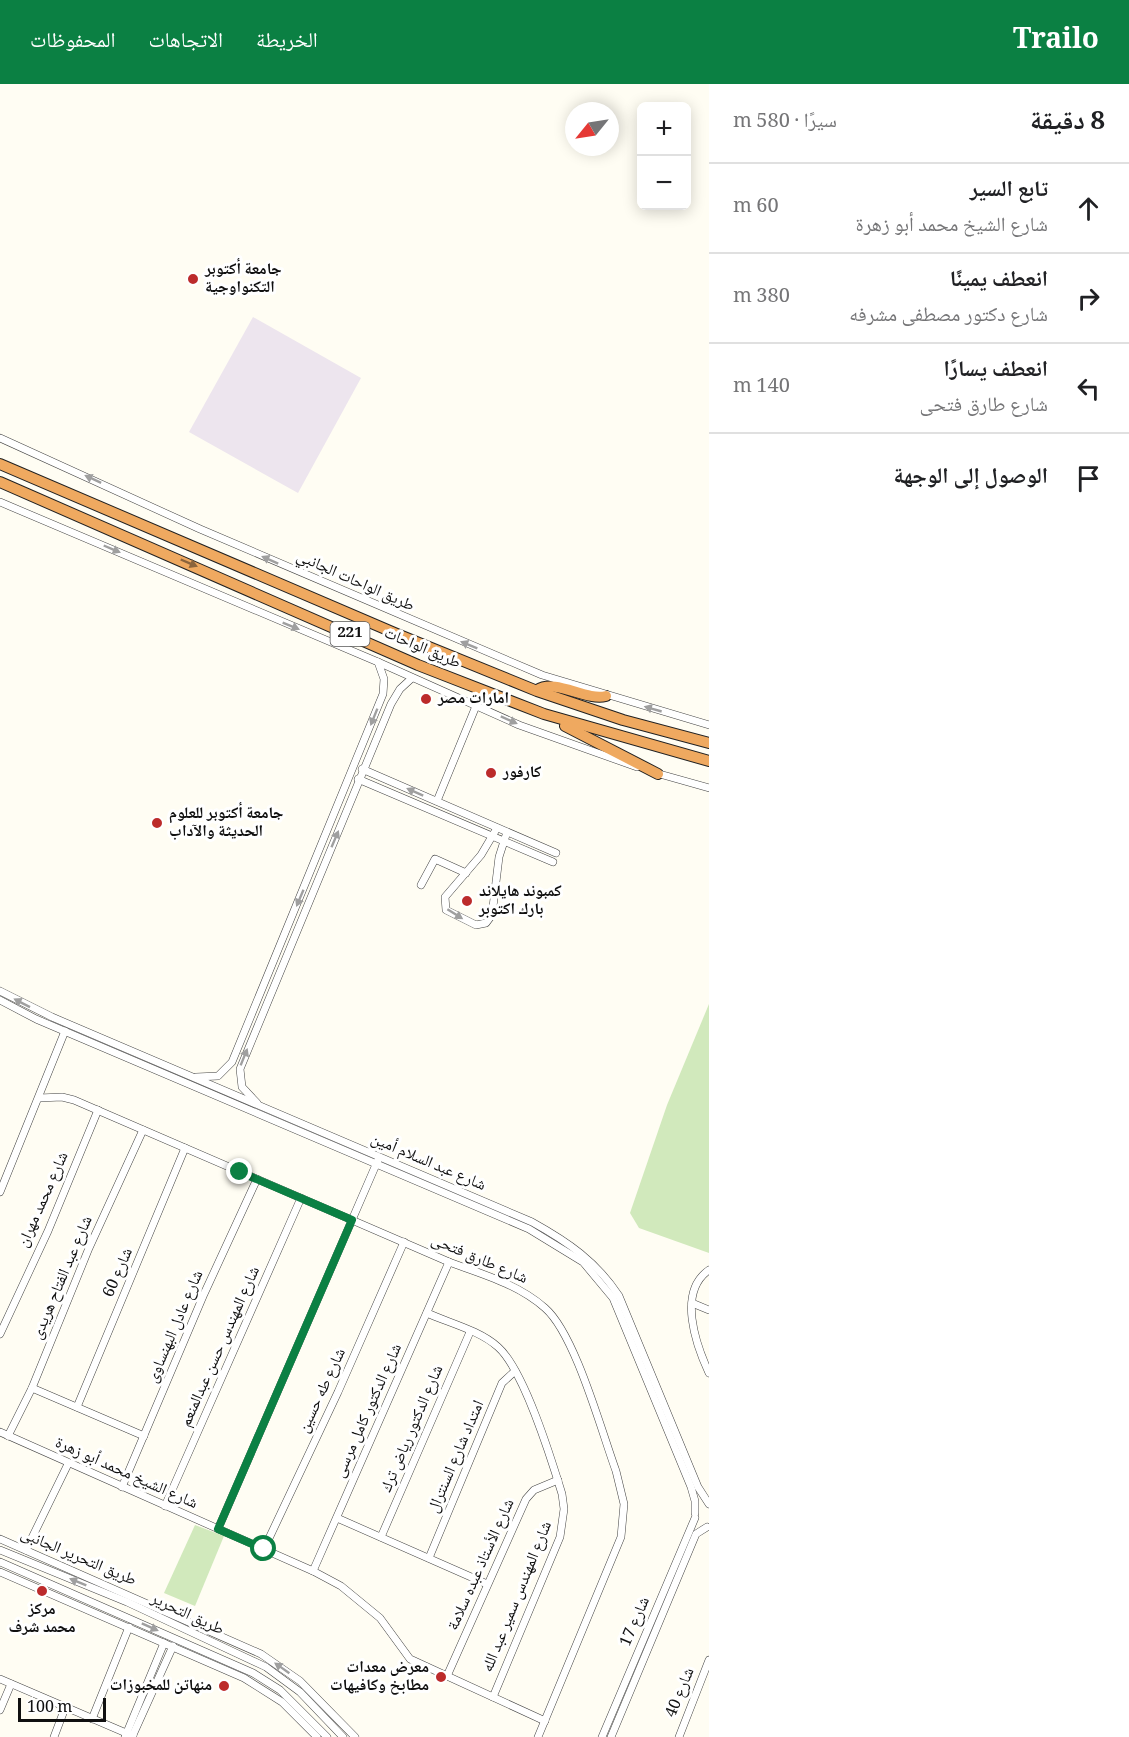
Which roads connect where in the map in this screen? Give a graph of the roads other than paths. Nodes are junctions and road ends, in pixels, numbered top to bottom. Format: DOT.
graph roads {
  1 [pos="0,438"];
  2 [pos="0,464"];
  3 [pos="0,482"];
  4 [pos="0,502"];
  5 [pos="248,570"];
  6 [pos="276,582"];
  7 [pos="243,587"];
  8 [pos="266,597"];
  9 [pos="378,662"];
  10 [pos="412,678"];
  11 [pos="537,690"];
  12 [pos="606,696"];
  13 [pos="476,706"];
  14 [pos="544,714"];
  15 [pos="709,726"];
  16 [pos="709,743"];
  17 [pos="709,761"];
  18 [pos="354,765"];
  19 [pos="364,770"];
  20 [pos="658,774"];
  21 [pos="350,776"];
  22 [pos="360,780"];
  23 [pos="709,788"];
  24 [pos="437,801"];
  25 [pos="497,828"];
  26 [pos="507,832"];
  27 [pos="493,836"];
  28 [pos="504,840"];
  29 [pos="484,851"];
  30 [pos="556,853"];
  31 [pos="499,857"];
  32 [pos="553,861"];
  33 [pos="466,873"];
  34 [pos="421,885"];
  35 [pos="0,991"];
  36 [pos="0,1000"];
  37 [pos="65,1031"];
  38 [pos="232,1075"];
  39 [pos="193,1077"];
  40 [pos="39,1098"];
  41 [pos="261,1107"];
  42 [pos="98,1110"];
  43 [pos="143,1130"];
  44 [pos="185,1148"];
  45 [pos="378,1160"];
  46 [pos="257,1179"];
  47 [pos="0,1192"];
  48 [pos="301,1198"];
  49 [pos="352,1220"];
  50 [pos="404,1242"];
  51 [pos="449,1262"];
  52 [pos="709,1270"];
  53 [pos="692,1303"];
  54 [pos="709,1310"];
  55 [pos="427,1313"];
  56 [pos="470,1332"];
  57 [pos="0,1334"];
  58 [pos="516,1371"];
  59 [pos="709,1373"];
  60 [pos="32,1388"];
  61 [pos="657,1393"];
  62 [pos="77,1407"];
  63 [pos="0,1432"];
  64 [pos="8,1436"];
  65 [pos="144,1436"];
  66 [pos="68,1464"];
  67 [pos="558,1480"];
  68 [pos="122,1487"];
  69 [pos="709,1504"];
  70 [pos="165,1506"];
  71 [pos="695,1515"];
  72 [pos="337,1518"];
  73 [pos="708,1527"];
  74 [pos="218,1529"];
  75 [pos="381,1537"];
  76 [pos="0,1539"];
  77 [pos="264,1549"];
  78 [pos="0,1550"];
  79 [pos="26,1550"];
  80 [pos="429,1558"];
  81 [pos="0,1562"];
  82 [pos="314,1571"];
  83 [pos="0,1574"];
  84 [pos="488,1584"];
  85 [pos="138,1599"];
  86 [pos="127,1602"];
  87 [pos="121,1615"];
  88 [pos="130,1629"];
  89 [pos="217,1633"];
  90 [pos="164,1643"];
  91 [pos="173,1646"];
  92 [pos="230,1650"];
  93 [pos="211,1654"];
  94 [pos="199,1658"];
  95 [pos="709,1660"];
  96 [pos="447,1676"];
  97 [pos="0,1679"];
  98 [pos="11,1684"];
  99 [pos="280,1690"];
  100 [pos="493,1697"];
  101 [pos="287,1707"];
  102 [pos="65,1708"];
  103 [pos="0,1710"];
  104 [pos="92,1719"];
  105 [pos="545,1721"];
  106 [pos="313,1735"];
  107 [pos="129,1736"];
  108 [pos="54,1737"];
  109 [pos="327,1737"];
  110 [pos="343,1737"];
  111 [pos="355,1737"];
  112 [pos="538,1737"];
  113 [pos="602,1737"];
  114 [pos="611,1737"];
  115 [pos="679,1737"];
  12 -- 1 [label="street, طريق الواحات الجانبي, one-way"];
  2 -- 5 [label="highway, طريق الواحات / 221"];
  3 -- 7 [label="highway, طريق الواحات / 221, one-way"];
  4 -- 9 [label="street, one-way"];
  5 -- 6 [label="highway, طريق الواحات / 221"];
  5 -- 7 [label="highway"];
  6 -- 8 [label="highway"];
  6 -- 11 [label="highway, طريق الواحات / 221"];
  7 -- 8 [label="highway, طريق الواحات / 221"];
  8 -- 14 [label="highway, طريق الواحات / 221"];
  9 -- 10 [label="street"];
  9 -- 18 [label="street, one-way"];
  10 -- 13 [label="street"];
  10 -- 19 [label="street"];
  11 -- 12 [label="highway"];
  11 -- 16 [label="highway, طريق الواحات / 221"];
  15 -- 12 [label="street, طريق الواحات الجانبي, one-way"];
  13 -- 20 [label="street, one-way"];
  13 -- 24 [label="street"];
  14 -- 17 [label="highway, طريق الواحات / 221"];
  14 -- 20 [label="highway"];
  18 -- 19 [label="street"];
  18 -- 21 [label="street"];
  19 -- 22 [label="street"];
  24 -- 19 [label="street, one-way"];
  20 -- 23 [label="street"];
  21 -- 22 [label="street"];
  21 -- 38 [label="street, one-way"];
  22 -- 27 [label="street"];
  38 -- 22 [label="street, one-way"];
  24 -- 25 [label="street"];
  25 -- 26 [label="street"];
  25 -- 27 [label="street"];
  26 -- 28 [label="street"];
  26 -- 30 [label="street"];
  27 -- 28 [label="street"];
  27 -- 29 [label="street"];
  28 -- 31 [label="street"];
  28 -- 32 [label="street"];
  29 -- 31 [label="street"];
  29 -- 33 [label="street"];
  33 -- 31 [label="street, one-way"];
  33 -- 34 [label="street"];
  39 -- 35 [label="street, شارع عبد السلام أمين, one-way"];
  36 -- 37 [label="street, شارع عبد السلام أمين"];
  37 -- 40 [label="street"];
  37 -- 45 [label="street, شارع عبد السلام أمين"];
  38 -- 39 [label="street"];
  38 -- 41 [label="street"];
  39 -- 41 [label="street, شارع عبد السلام أمين"];
  40 -- 42 [label="street, شارع طارق فتحى"];
  40 -- 47 [label="street"];
  41 -- 45 [label="street, شارع عبد السلام أمين"];
  42 -- 43 [label="street, شارع طارق فتحى"];
  42 -- 57 [label="street, شارع محمد مهران"];
  43 -- 44 [label="street, شارع طارق فتحى"];
  43 -- 60 [label="street, شارع عبد الفتاح هريدى"];
  44 -- 46 [label="street, شارع طارق فتحى"];
  44 -- 62 [label="street, شارع 60"];
  45 -- 49 [label="street"];
  45 -- 61 [label="street, شارع عبد السلام أمين"];
  46 -- 48 [label="street, شارع طارق فتحى"];
  46 -- 65 [label="street, شارع عادل البهنساوى"];
  48 -- 49 [label="street, شارع طارق فتحى"];
  48 -- 70 [label="street, شارع المهندس حسن عبدالمنعم"];
  49 -- 50 [label="street, شارع طارق فتحى"];
  49 -- 74 [label="street"];
  50 -- 51 [label="street, شارع طارق فتحى"];
  50 -- 77 [label="street, شارع طه حسين"];
  51 -- 55 [label="street, شارع الدكتور كامل مرسى"];
  51 -- 105 [label="street, شارع طارق فتحى"];
  52 -- 53 [label="street"];
  53 -- 54 [label="street"];
  53 -- 59 [label="street"];
  55 -- 56 [label="street, شارع المهندس سمير عبد الله"];
  55 -- 72 [label="street, شارع الدكتور كامل مرسى"];
  56 -- 58 [label="street, شارع المهندس سمير عبد الله"];
  56 -- 75 [label="street, شارع الدكتور رياض ترك"];
  58 -- 67 [label="street, شارع المهندس سمير عبد الله"];
  58 -- 80 [label="street, امتداد شارع السنترال"];
  60 -- 62 [label="street"];
  60 -- 64 [label="street, شارع عبد الفتاح هريدى"];
  61 -- 69 [label="street, شارع عبد السلام أمين"];
  61 -- 71 [label="street, شارع عبد السلام أمين"];
  62 -- 65 [label="street"];
  63 -- 64 [label="street, شارع الشيخ محمد أبو زهرة"];
  64 -- 66 [label="street, شارع الشيخ محمد أبو زهرة"];
  65 -- 68 [label="street, شارع عادل البهنساوى"];
  66 -- 68 [label="street, شارع الشيخ محمد أبو زهرة"];
  66 -- 79 [label="street"];
  67 -- 84 [label="street, شارع الأستاذ عبده سلامة"];
  67 -- 100 [label="street, شارع المهندس سمير عبد الله"];
  68 -- 70 [label="street, شارع الشيخ محمد أبو زهرة"];
  69 -- 71 [label="street"];
  70 -- 74 [label="street, شارع الشيخ محمد أبو زهرة"];
  71 -- 73 [label="street"];
  71 -- 113 [label="street, شارع 17"];
  72 -- 75 [label="street"];
  72 -- 82 [label="street, شارع الدكتور كامل مرسى"];
  73 -- 114 [label="street, شارع 17"];
  74 -- 77 [label="street, شارع الشيخ محمد أبو زهرة"];
  75 -- 80 [label="street"];
  76 -- 79 [label="street, طريق التحرير الجانبى"];
  77 -- 82 [label="street, شارع الشيخ محمد أبو زهرة"];
  86 -- 78 [label="street, طريق التحرير, one-way"];
  79 -- 85 [label="street, طريق التحرير الجانبى"];
  80 -- 84 [label="street"];
  81 -- 87 [label="street, طريق التحرير"];
  82 -- 96 [label="street, شارع الشيخ محمد أبو زهرة"];
  83 -- 88 [label="street"];
  84 -- 96 [label="street, شارع الأستاذ عبده سلامة"];
  85 -- 86 [label="street"];
  85 -- 89 [label="street, طريق التحرير الجانبى"];
  86 -- 92 [label="street, طريق التحرير"];
  87 -- 88 [label="street"];
  87 -- 93 [label="street, طريق التحرير, one-way"];
  88 -- 90 [label="street"];
  88 -- 104 [label="street"];
  89 -- 92 [label="street"];
  111 -- 89 [label="street, طريق التحرير الجانبى, one-way"];
  90 -- 91 [label="street"];
  90 -- 107 [label="street"];
  91 -- 94 [label="street"];
  91 -- 107 [label="street"];
  92 -- 110 [label="street, طريق التحرير"];
  93 -- 94 [label="street"];
  93 -- 99 [label="street, طريق التحرير"];
  94 -- 101 [label="street"];
  95 -- 115 [label="street, شارع 40"];
  96 -- 100 [label="street, شارع الشيخ محمد أبو زهرة"];
  97 -- 98 [label="street"];
  98 -- 102 [label="street"];
  98 -- 103 [label="street"];
  99 -- 101 [label="street"];
  99 -- 109 [label="street, طريق التحرير"];
  100 -- 105 [label="street, شارع الشيخ محمد أبو زهرة"];
  101 -- 106 [label="street"];
  102 -- 104 [label="street"];
  102 -- 108 [label="street"];
  104 -- 107 [label="street"];
  105 -- 112 [label="street, شارع طارق فتحى"];
}
